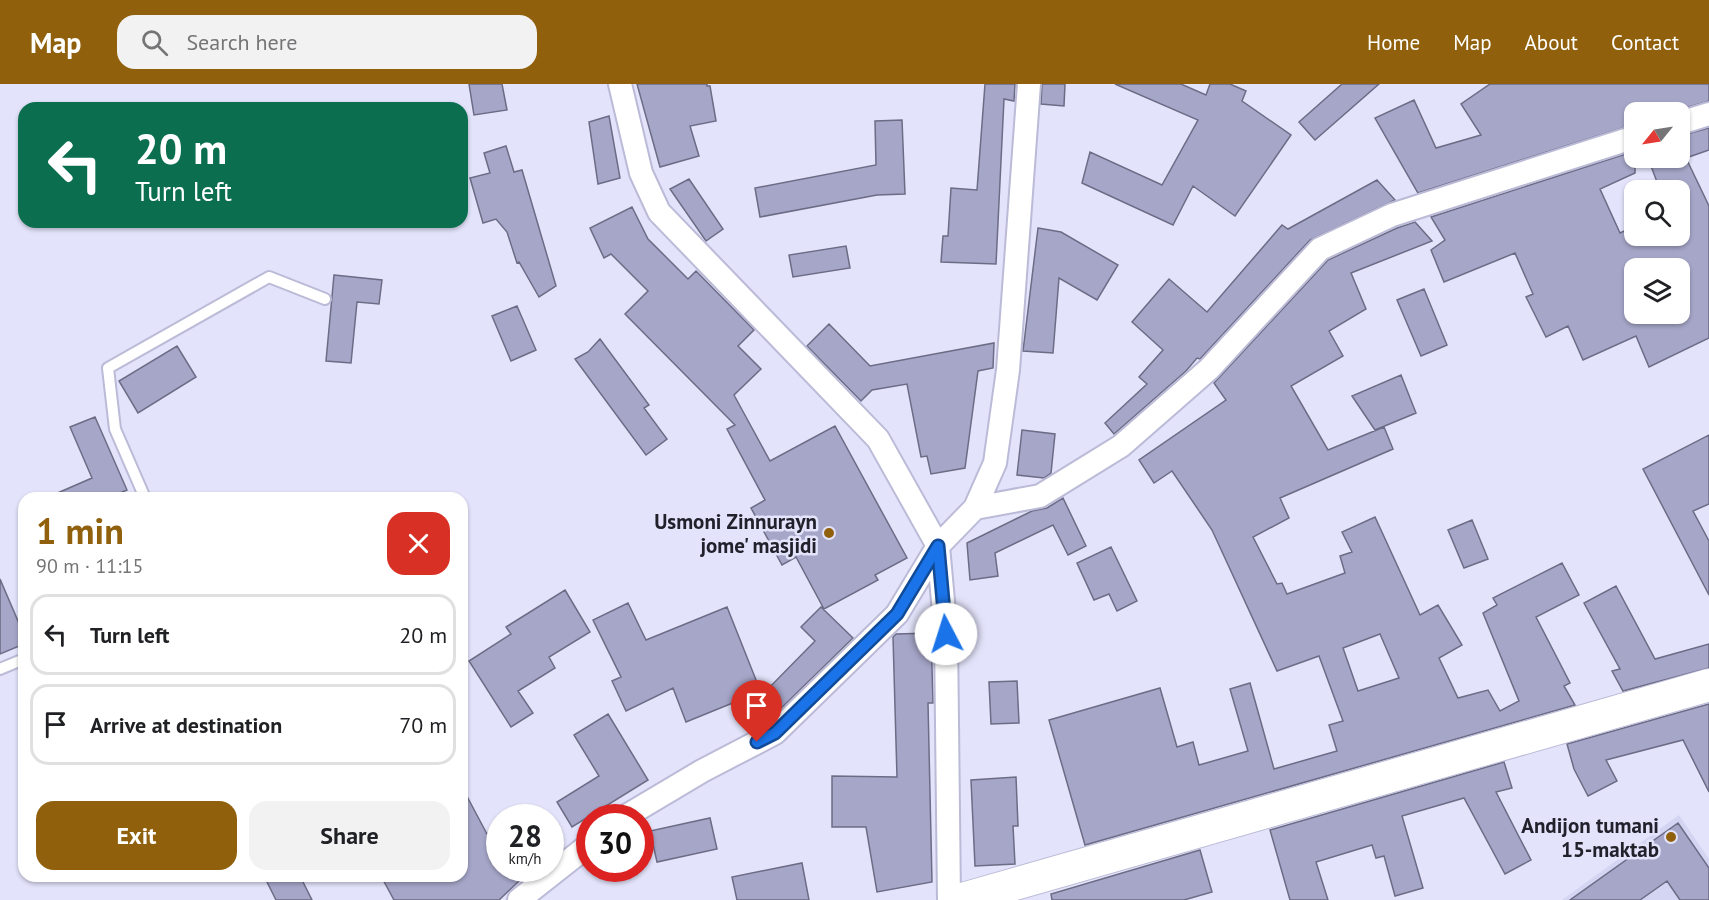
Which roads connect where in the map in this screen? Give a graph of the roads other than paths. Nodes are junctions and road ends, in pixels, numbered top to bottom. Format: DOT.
graph roads {
  1 [pos="620,84"];
  2 [pos="1029,84"];
  3 [pos="1709,114"];
  4 [pos="1690,120"];
  5 [pos="1624,141"];
  6 [pos="325,299"];
  7 [pos="142,492"];
  8 [pos="975,508"];
  9 [pos="938,546"];
  10 [pos="18,662"];
  11 [pos="0,669"];
  12 [pos="1709,686"];
  13 [pos="647,804"];
  14 [pos="576,855"];
  15 [pos="519,900"];
  16 [pos="949,900"];
  17 [pos="959,900"];
  1 -- 9 [label="street"];
  2 -- 8 [label="street"];
  3 -- 4 [label="street"];
  5 -- 8 [label="street"];
  6 -- 7 [label="lane"];
  8 -- 9 [label="street"];
  9 -- 13 [label="street"];
  9 -- 16 [label="street"];
  10 -- 11 [label="lane"];
  12 -- 17 [label="street"];
  14 -- 15 [label="street"];
}
